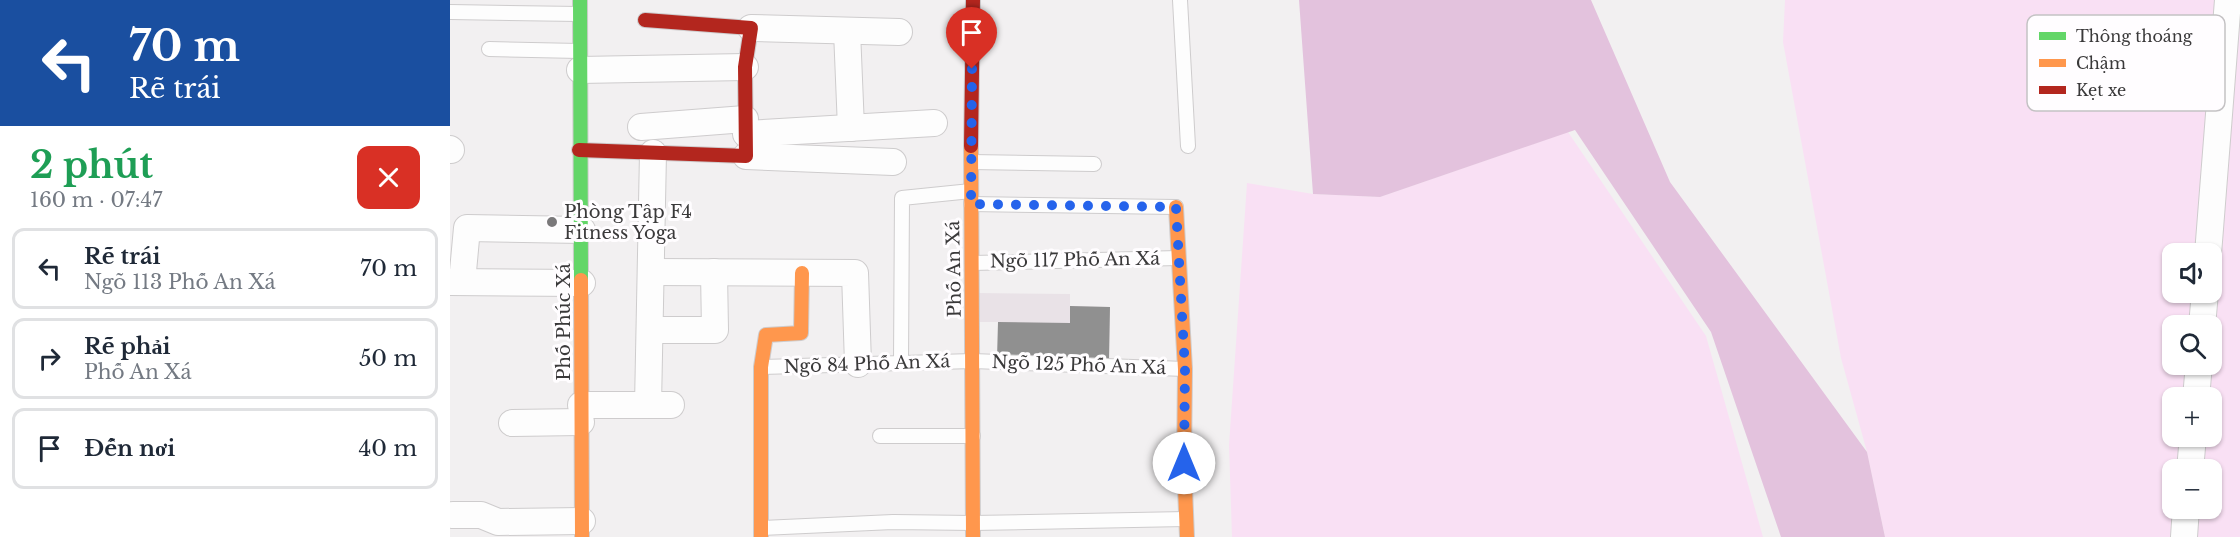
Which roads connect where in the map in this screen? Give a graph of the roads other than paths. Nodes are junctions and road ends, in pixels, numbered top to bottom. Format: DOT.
graph roads {
  1 [pos="973,0"];
  2 [pos="1180,0"];
  3 [pos="2228,0"];
  4 [pos="579,7"];
  5 [pos="450,12"];
  6 [pos="645,20"];
  7 [pos="751,28"];
  8 [pos="847,31"];
  9 [pos="898,32"];
  10 [pos="2225,38"];
  11 [pos="489,49"];
  12 [pos="579,60"];
  13 [pos="745,67"];
  14 [pos="2219,111"];
  15 [pos="934,123"];
  16 [pos="641,127"];
  17 [pos="851,128"];
  18 [pos="746,137"];
  19 [pos="1188,146"];
  20 [pos="579,150"];
  21 [pos="653,153"];
  22 [pos="893,162"];
  23 [pos="971,162"];
  24 [pos="1094,164"];
  25 [pos="971,198"];
  26 [pos="1176,207"];
  27 [pos="582,230"];
  28 [pos="2209,243"];
  29 [pos="1178,258"];
  30 [pos="972,263"];
  31 [pos="651,272"];
  32 [pos="714,272"];
  33 [pos="802,273"];
  34 [pos="456,282"];
  35 [pos="582,283"];
  36 [pos="650,330"];
  37 [pos="973,361"];
  38 [pos="901,363"];
  39 [pos="858,364"];
  40 [pos="761,367"];
  41 [pos="1185,369"];
  42 [pos="581,413"];
  43 [pos="512,423"];
  44 [pos="880,436"];
  45 [pos="973,436"];
  46 [pos="453,515"];
  47 [pos="1186,519"];
  48 [pos="2185,519"];
  49 [pos="582,529"];
  50 [pos="973,530"];
  51 [pos="761,532"];
  52 [pos="1187,537"];
  53 [pos="2184,537"];
  1 -- 23 [label="street, Phố An Xá"];
  2 -- 19 [label="lane"];
  3 -- 10 [label="street"];
  4 -- 5 [label="lane"];
  4 -- 12 [label="street, Phố Phúc Xá"];
  6 -- 7 [label="street"];
  7 -- 8 [label="street"];
  7 -- 13 [label="street"];
  8 -- 9 [label="street"];
  8 -- 17 [label="street"];
  11 -- 12 [label="lane"];
  12 -- 13 [label="street"];
  12 -- 20 [label="street, Phố Phúc Xá"];
  13 -- 18 [label="street"];
  14 -- 28 [label="street"];
  15 -- 17 [label="street"];
  16 -- 18 [label="street"];
  17 -- 18 [label="street"];
  18 -- 21 [label="street"];
  18 -- 22 [label="street"];
  20 -- 21 [label="street"];
  20 -- 27 [label="street, Phố Phúc Xá"];
  21 -- 31 [label="street"];
  23 -- 24 [label="lane"];
  23 -- 25 [label="street, Phố An Xá"];
  25 -- 26 [label="lane"];
  25 -- 30 [label="street, Phố An Xá"];
  25 -- 38 [label="lane"];
  26 -- 29 [label="street"];
  27 -- 34 [label="street"];
  27 -- 35 [label="street, Phố Phúc Xá"];
  29 -- 30 [label="lane, Ngõ 117 Phố An Xá"];
  29 -- 41 [label="street"];
  30 -- 37 [label="street, Phố An Xá"];
  31 -- 32 [label="street"];
  31 -- 36 [label="street"];
  32 -- 33 [label="street"];
  32 -- 36 [label="street"];
  33 -- 39 [label="street"];
  33 -- 40 [label="street"];
  34 -- 35 [label="street"];
  35 -- 42 [label="street, Phố Phúc Xá"];
  36 -- 42 [label="street"];
  37 -- 38 [label="lane, Ngõ 84 Phố An Xá"];
  37 -- 41 [label="lane, Ngõ 125 Phố An Xá"];
  37 -- 45 [label="street, Phố An Xá"];
  38 -- 39 [label="lane, Ngõ 84 Phố An Xá"];
  39 -- 40 [label="lane, Ngõ 84 Phố An Xá"];
  40 -- 51 [label="street"];
  41 -- 47 [label="street"];
  42 -- 43 [label="street"];
  42 -- 49 [label="street, Phố Phúc Xá"];
  44 -- 45 [label="lane"];
  45 -- 50 [label="street, Phố An Xá"];
  46 -- 49 [label="street"];
  47 -- 50 [label="lane"];
  47 -- 52 [label="street"];
  48 -- 53 [label="street"];
  50 -- 51 [label="lane"];
}
